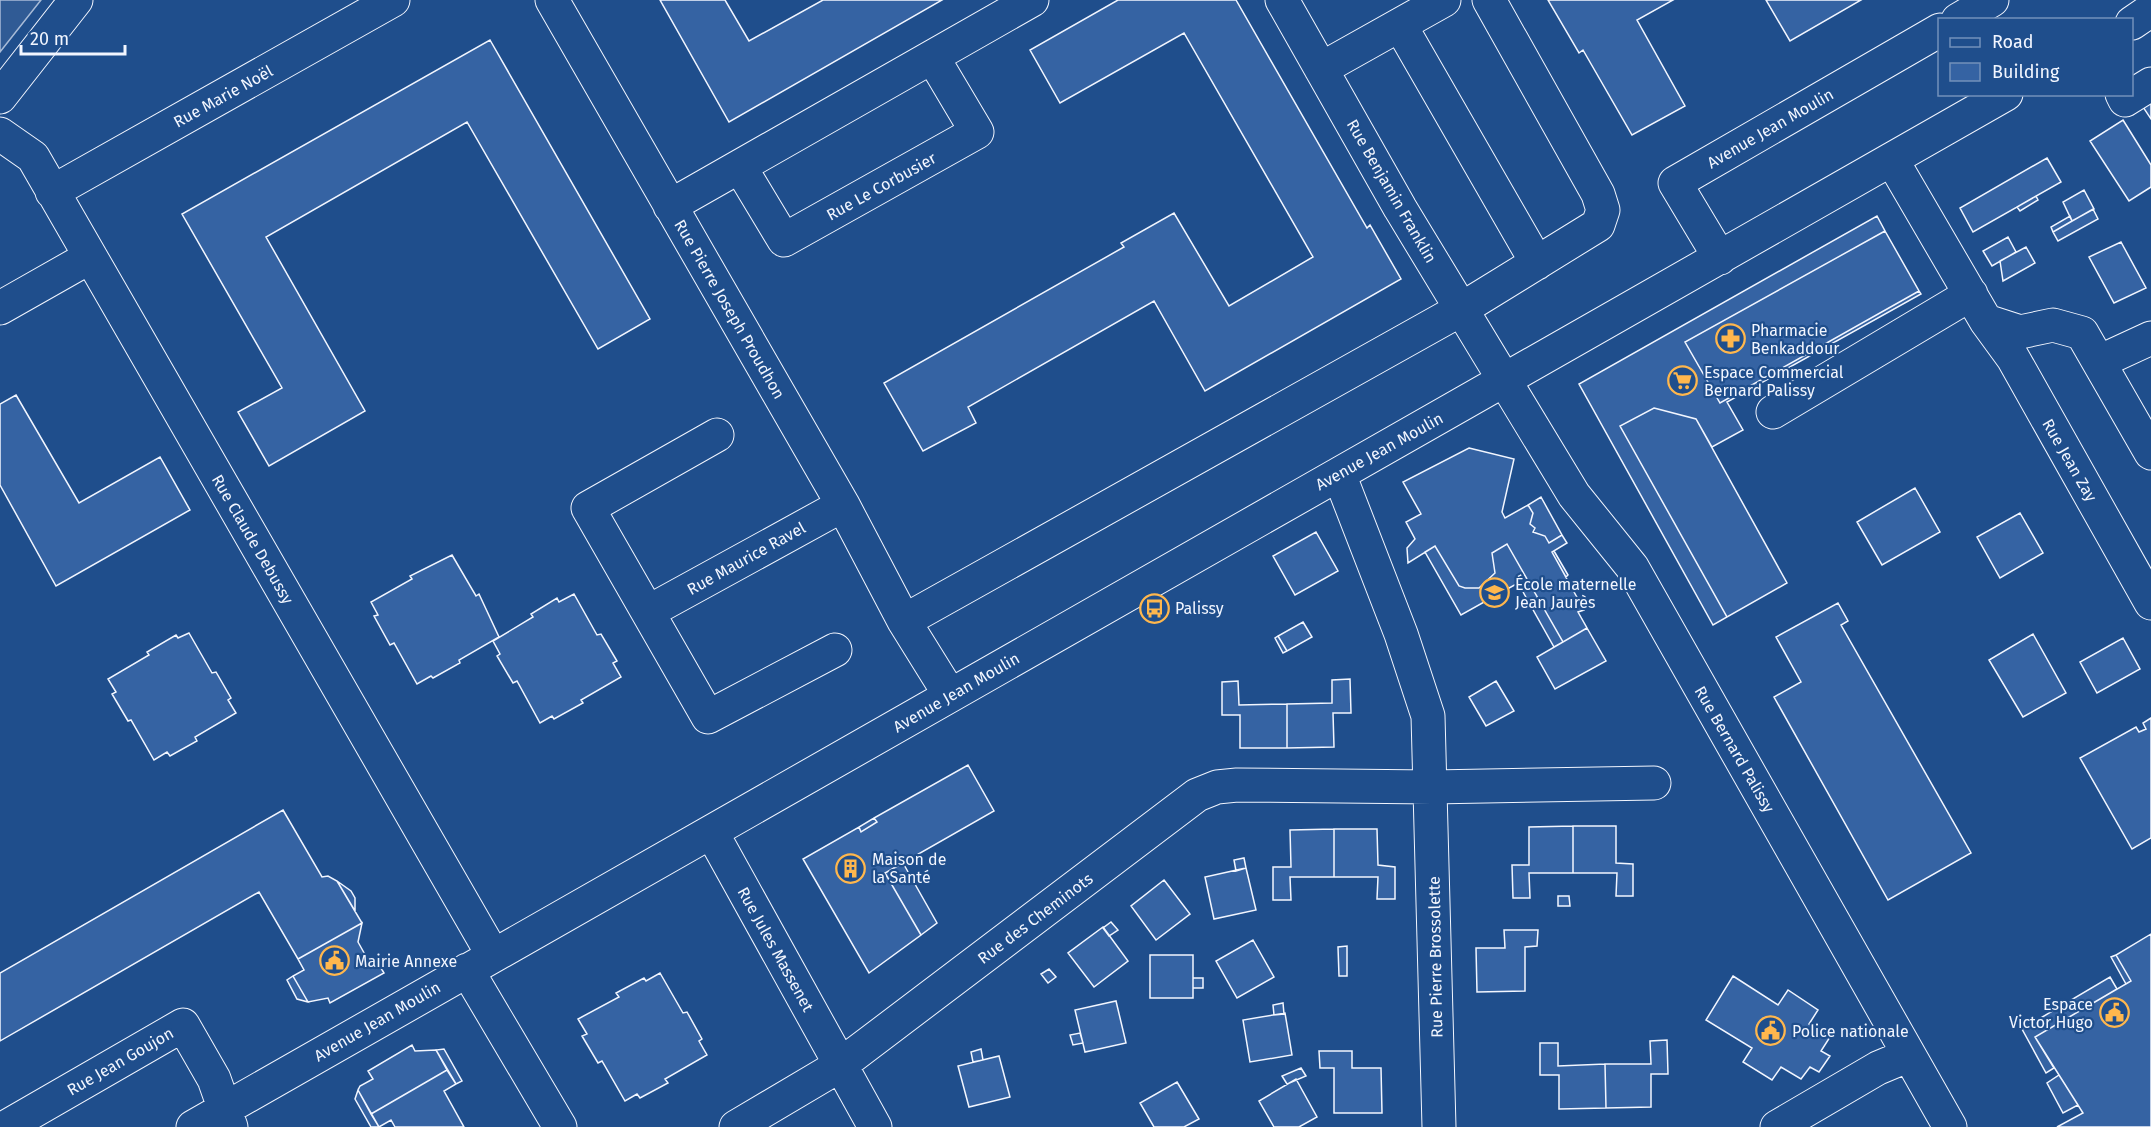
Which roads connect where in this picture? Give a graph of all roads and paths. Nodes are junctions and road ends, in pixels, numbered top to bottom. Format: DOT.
graph roads {
  1 [pos="76,0"];
  2 [pos="393,0"];
  3 [pos="552,0"];
  4 [pos="1032,0"];
  5 [pos="1282,0"];
  6 [pos="1444,0"];
  7 [pos="1489,0"];
  8 [pos="1992,0"];
  9 [pos="2151,10"];
  10 [pos="1961,18"];
  11 [pos="2133,22"];
  12 [pos="1400,25"];
  13 [pos="1938,31"];
  14 [pos="933,58"];
  15 [pos="1322,69"];
  16 [pos="2151,84"];
  17 [pos="2133,95"];
  18 [pos="2003,96"];
  19 [pos="0,97"];
  20 [pos="0,134"];
  21 [pos="1892,160"];
  22 [pos="740,167"];
  23 [pos="52,192"];
  24 [pos="670,206"];
  25 [pos="90,258"];
  26 [pos="1720,258"];
  27 [pos="1537,263"];
  28 [pos="1978,307"];
  29 [pos="0,308"];
  30 [pos="1460,310"];
  31 [pos="2151,338"];
  32 [pos="2016,345"];
  33 [pos="2099,362"];
  34 [pos="1505,380"];
  35 [pos="1773,412"];
  36 [pos="717,435"];
  37 [pos="2151,453"];
  38 [pos="1339,474"];
  39 [pos="843,505"];
  40 [pos="2151,603"];
  41 [pos="648,612"];
  42 [pos="904,621"];
  43 [pos="835,650"];
  44 [pos="950,695"];
  45 [pos="1654,783"];
  46 [pos="1432,787"];
  47 [pos="712,833"];
  48 [pos="480,963"];
  49 [pos="1909,1055"];
  50 [pos="839,1066"];
  51 [pos="228,1118"];
  52 [pos="6,1127"];
  53 [pos="193,1127"];
  54 [pos="560,1127"];
  55 [pos="736,1127"];
  56 [pos="875,1127"];
  57 [pos="1439,1127"];
  58 [pos="1777,1127"];
  59 [pos="1950,1127"];
  1 -- 19 [label="street"];
  2 -- 23 [label="street, Rue Marie Noël"];
  3 -- 24 [label="street, Rue Pierre Joseph Proudhon"];
  4 -- 14 [label="street"];
  5 -- 15 [label="street, Rue Benjamin Franklin"];
  6 -- 12 [label="street"];
  7 -- 27 [label="street"];
  8 -- 10 [label="street"];
  9 -- 11 [label="street"];
  12 -- 15 [label="street"];
  12 -- 27 [label="street"];
  13 -- 26 [label="street, Avenue Jean Moulin"];
  14 -- 22 [label="street"];
  14 -- 22 [label="street, Rue Le Corbusier"];
  15 -- 30 [label="street, Rue Benjamin Franklin"];
  16 -- 17 [label="street"];
  18 -- 21 [label="street, Avenue Jean Moulin"];
  20 -- 23 [label="street, Rue Claude Debussy"];
  21 -- 26 [label="street, Avenue Jean Moulin"];
  21 -- 28 [label="street, Rue Jean Zay"];
  22 -- 24 [label="street"];
  23 -- 25 [label="street, Rue Claude Debussy"];
  24 -- 39 [label="street, Rue Pierre Joseph Proudhon"];
  25 -- 29 [label="street"];
  25 -- 48 [label="street, Rue Claude Debussy"];
  26 -- 34 [label="street, Avenue Jean Moulin"];
  27 -- 30 [label="street"];
  28 -- 32 [label="street, Rue Jean Zay"];
  28 -- 35 [label="street"];
  30 -- 34 [label="street, Rue Benjamin Franklin"];
  30 -- 42 [label="street"];
  31 -- 33 [label="street"];
  32 -- 33 [label="street"];
  32 -- 40 [label="street, Rue Jean Zay"];
  33 -- 37 [label="street"];
  34 -- 38 [label="street, Avenue Jean Moulin"];
  34 -- 49 [label="street, Rue Bernard Palissy"];
  36 -- 41 [label="street"];
  38 -- 44 [label="street, Avenue Jean Moulin"];
  38 -- 46 [label="street, Rue Pierre Brossolette"];
  39 -- 41 [label="street, Rue Maurice Ravel"];
  39 -- 42 [label="street, Rue Pierre Joseph Proudhon"];
  41 -- 43 [label="street"];
  42 -- 44 [label="street, Rue Pierre Joseph Proudhon"];
  44 -- 47 [label="street, Avenue Jean Moulin"];
  45 -- 46 [label="street"];
  46 -- 50 [label="street, Rue des Cheminots"];
  46 -- 57 [label="street, Rue Pierre Brossolette"];
  47 -- 48 [label="street, Avenue Jean Moulin"];
  47 -- 50 [label="street, Rue Jules Massenet"];
  48 -- 51 [label="street, Avenue Jean Moulin"];
  48 -- 54 [label="street"];
  49 -- 58 [label="street"];
  49 -- 59 [label="street, Rue Bernard Palissy"];
  50 -- 55 [label="street"];
  50 -- 56 [label="street, Rue Jules Massenet"];
  51 -- 52 [label="street, Rue Jean Goujon"];
  51 -- 53 [label="street, Avenue Jean Moulin"];
}
